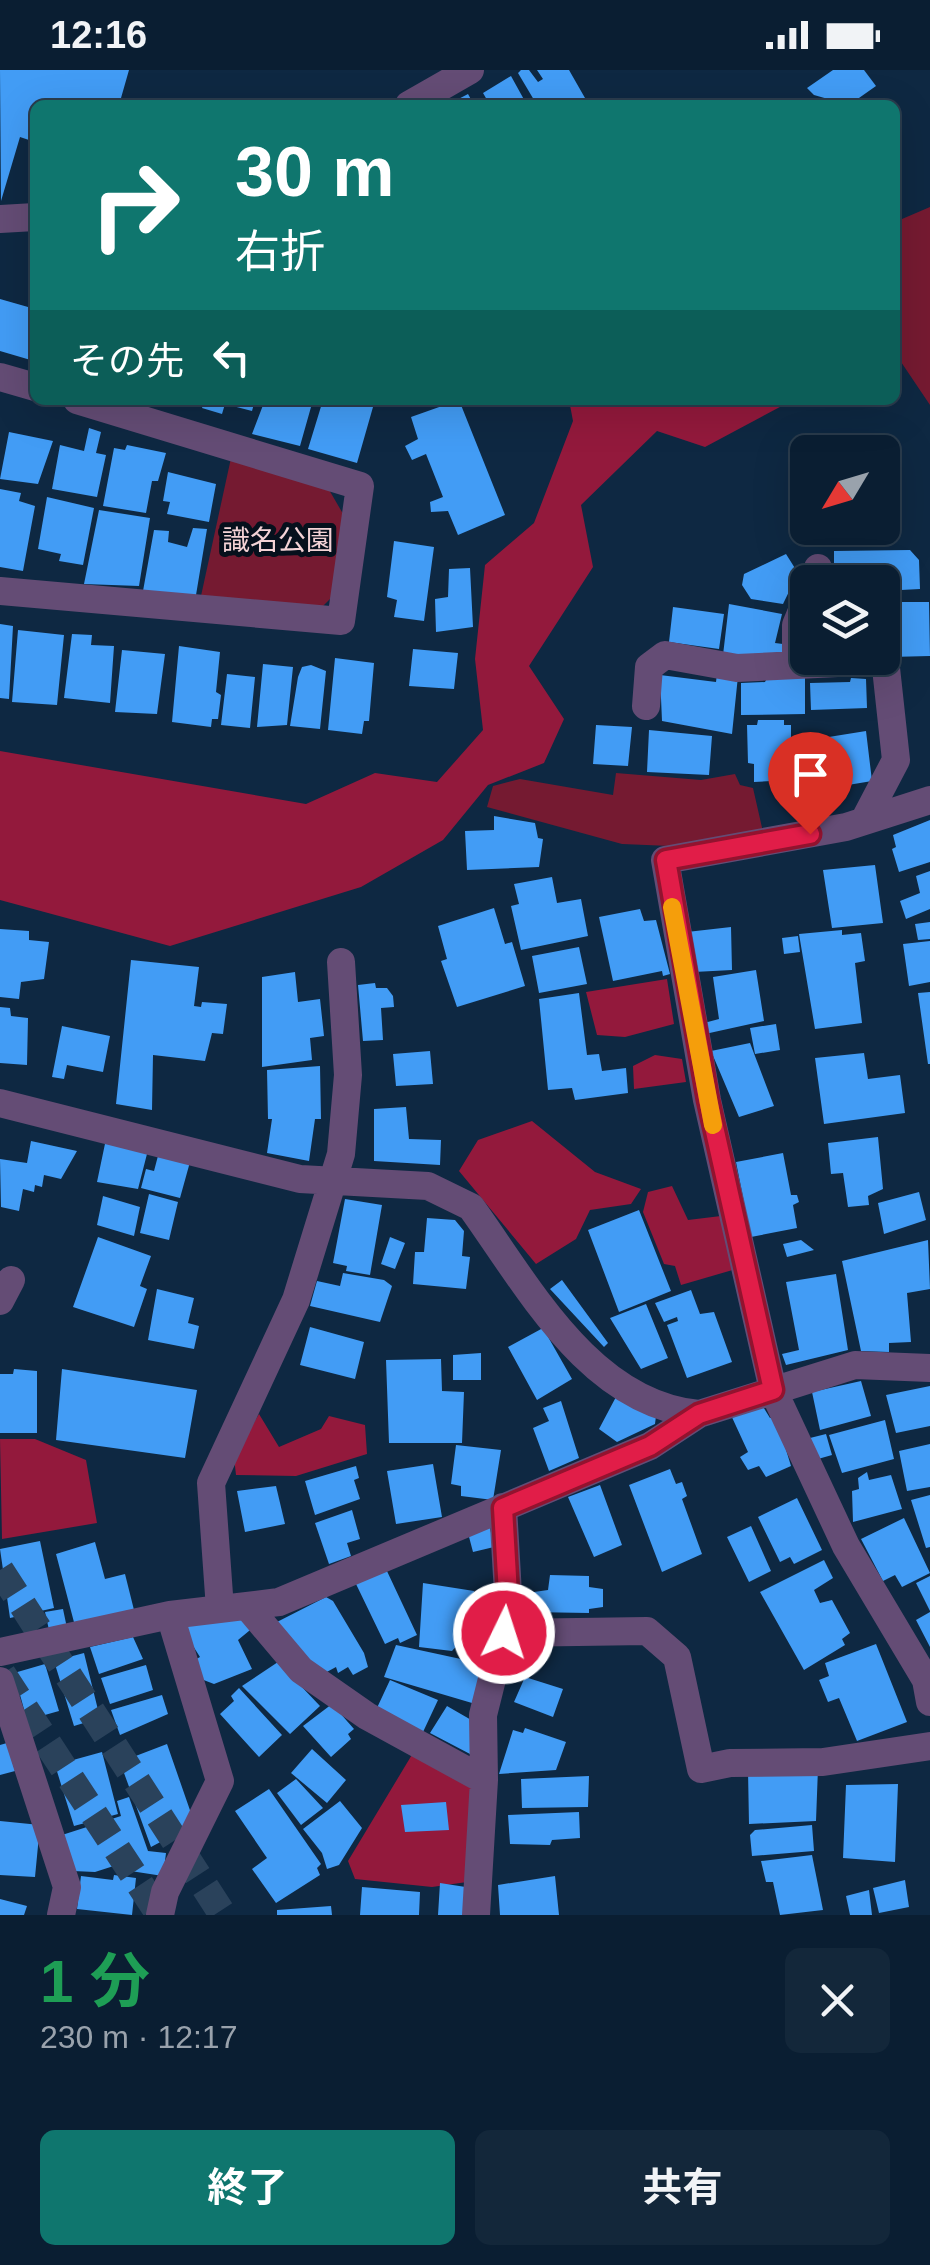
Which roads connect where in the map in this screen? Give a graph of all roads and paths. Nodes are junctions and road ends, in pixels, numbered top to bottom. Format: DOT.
graph roads {
  1 [pos="470,70"];
  2 [pos="418,100"];
  3 [pos="30,217"];
  4 [pos="0,219"];
  5 [pos="0,377"];
  6 [pos="30,386"];
  7 [pos="93,405"];
  8 [pos="0,591"];
  9 [pos="790,664"];
  10 [pos="887,675"];
  11 [pos="646,706"];
  12 [pos="930,800"];
  13 [pos="864,821"];
  14 [pos="341,962"];
  15 [pos="0,1103"];
  16 [pos="334,1180"];
  17 [pos="930,1368"];
  18 [pos="773,1390"];
  19 [pos="699,1414"];
  20 [pos="503,1508"];
  21 [pos="234,1607"];
  22 [pos="170,1615"];
  23 [pos="504,1633"];
  24 [pos="0,1652"];
  25 [pos="0,1681"];
  26 [pos="930,1702"];
  27 [pos="930,1746"];
  28 [pos="484,1780"];
  29 [pos="60,1915"];
  30 [pos="160,1915"];
  31 [pos="476,1915"];
  1 -- 2 [label="street"];
  3 -- 4 [label="street"];
  5 -- 6 [label="street"];
  7 -- 8 [label="street"];
  9 -- 11 [label="street"];
  10 -- 13 [label="street"];
  12 -- 13 [label="street"];
  13 -- 18 [label="street"];
  14 -- 16 [label="street"];
  15 -- 16 [label="street"];
  16 -- 19 [label="street"];
  16 -- 21 [label="street"];
  17 -- 18 [label="street"];
  18 -- 19 [label="street"];
  18 -- 26 [label="street"];
  19 -- 20 [label="street"];
  20 -- 21 [label="street"];
  20 -- 23 [label="street"];
  21 -- 22 [label="street"];
  21 -- 28 [label="street"];
  22 -- 24 [label="street"];
  22 -- 30 [label="street"];
  23 -- 27 [label="street"];
  23 -- 28 [label="street"];
  25 -- 29 [label="street"];
  28 -- 31 [label="street"];
}
